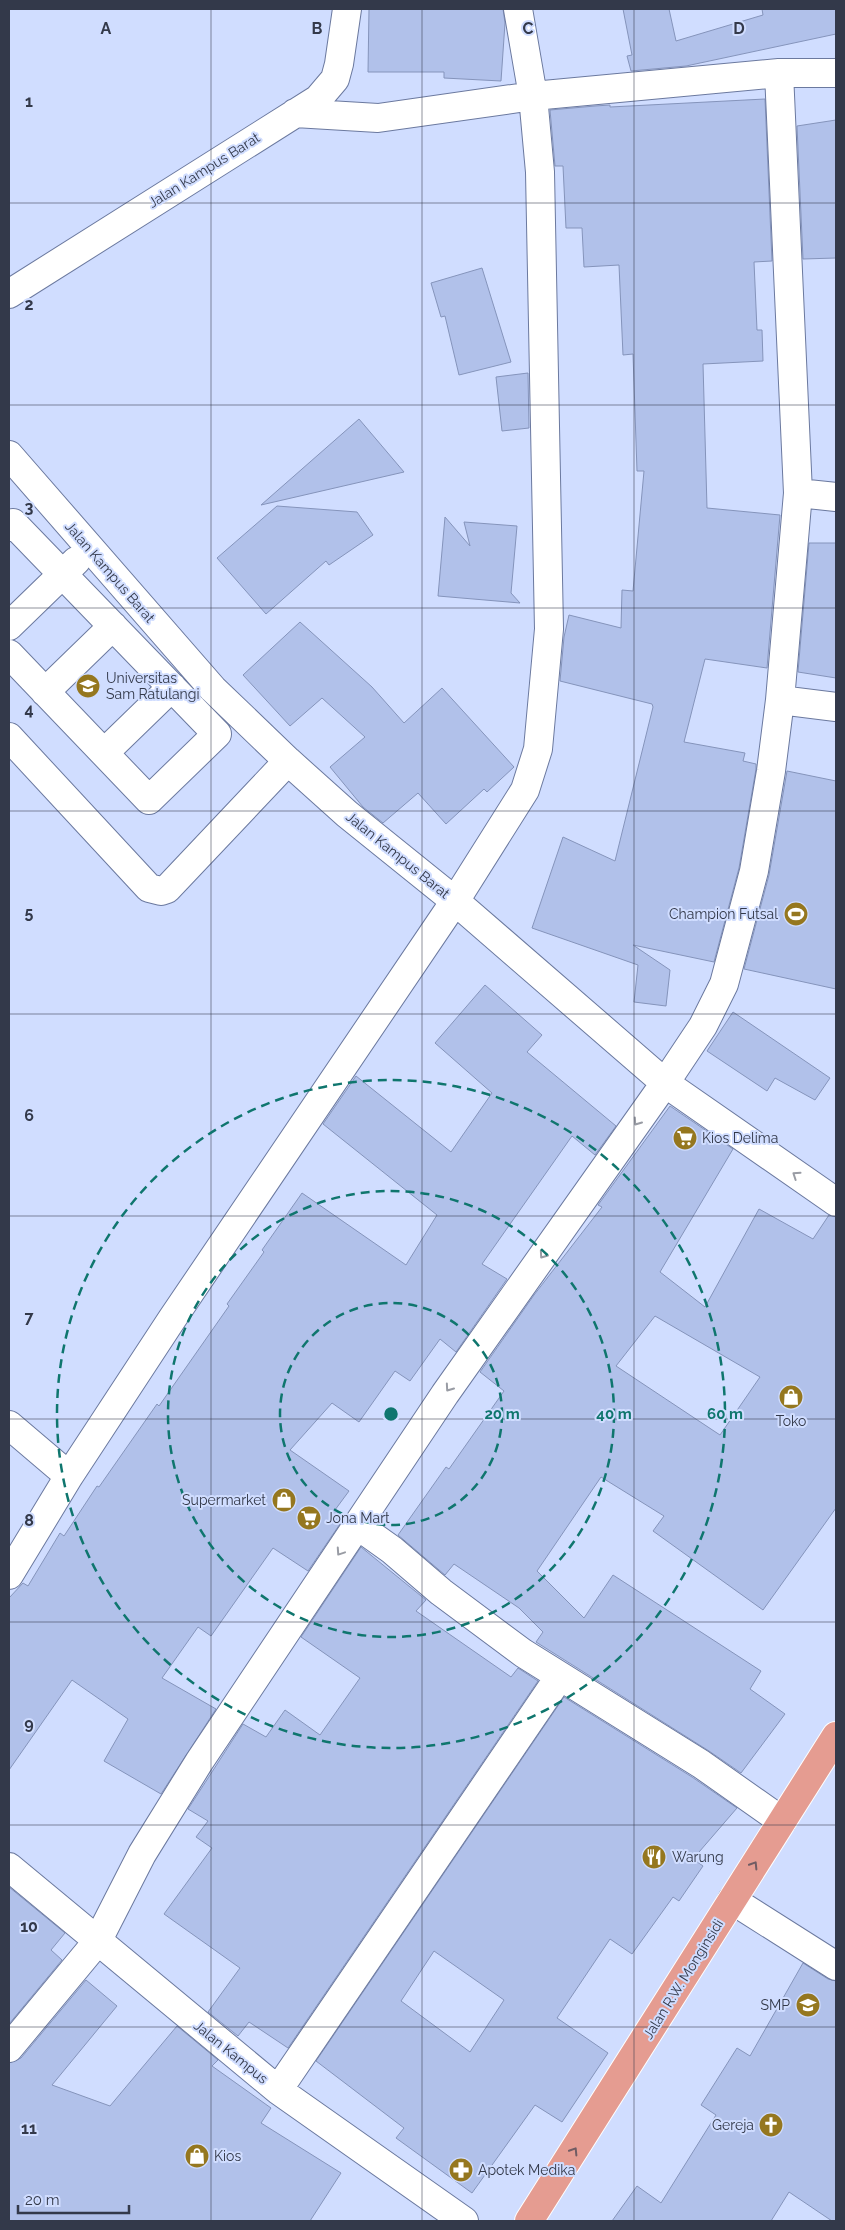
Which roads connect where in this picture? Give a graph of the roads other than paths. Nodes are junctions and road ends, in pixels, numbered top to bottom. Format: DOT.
graph roads {
  1 [pos="347,9"];
  2 [pos="518,9"];
  3 [pos="779,72"];
  4 [pos="836,73"];
  5 [pos="533,96"];
  6 [pos="295,113"];
  7 [pos="9,294"];
  8 [pos="9,455"];
  9 [pos="798,493"];
  10 [pos="836,497"];
  11 [pos="9,527"];
  12 [pos="90,548"];
  13 [pos="63,574"];
  14 [pos="9,626"];
  15 [pos="113,626"];
  16 [pos="9,654"];
  17 [pos="172,687"];
  18 [pos="45,692"];
  19 [pos="780,700"];
  20 [pos="836,708"];
  21 [pos="9,737"];
  22 [pos="104,753"];
  23 [pos="288,761"];
  24 [pos="455,901"];
  25 [pos="665,1083"];
  26 [pos="836,1202"];
  27 [pos="9,1426"];
  28 [pos="69,1476"];
  29 [pos="357,1525"];
  30 [pos="9,1576"];
  31 [pos="560,1676"];
  32 [pos="836,1736"];
  33 [pos="782,1820"];
  34 [pos="9,1867"];
  35 [pos="732,1900"];
  36 [pos="97,1942"];
  37 [pos="836,1966"];
  38 [pos="9,2048"];
  39 [pos="278,2090"];
  40 [pos="464,2221"];
  41 [pos="529,2221"];
  1 -- 6 [label="street, Jalan Kampus Barat"];
  2 -- 5 [label="street"];
  3 -- 4 [label="street"];
  3 -- 5 [label="street"];
  3 -- 9 [label="street"];
  5 -- 6 [label="street"];
  5 -- 24 [label="street"];
  6 -- 7 [label="street, Jalan Kampus Barat"];
  8 -- 12 [label="street, Jalan Kampus Barat"];
  9 -- 10 [label="street"];
  9 -- 19 [label="street"];
  11 -- 13 [label="street"];
  12 -- 13 [label="street"];
  12 -- 23 [label="street, Jalan Kampus Barat"];
  13 -- 14 [label="street"];
  13 -- 15 [label="street"];
  15 -- 17 [label="street"];
  15 -- 18 [label="street"];
  16 -- 18 [label="street"];
  17 -- 22 [label="street"];
  17 -- 22 [label="street"];
  18 -- 22 [label="street"];
  19 -- 20 [label="street"];
  19 -- 25 [label="street"];
  21 -- 23 [label="street"];
  23 -- 24 [label="street, Jalan Kampus Barat"];
  24 -- 25 [label="street, Jalan Kampus Barat"];
  24 -- 28 [label="street"];
  26 -- 25 [label="street, Jalan Kampus Barat, one-way"];
  25 -- 29 [label="street, one-way"];
  27 -- 28 [label="street"];
  28 -- 30 [label="street"];
  29 -- 31 [label="street"];
  29 -- 36 [label="street, one-way"];
  31 -- 33 [label="street"];
  31 -- 39 [label="street"];
  32 -- 33 [label="highway, Jalan R.W. Monginsidi"];
  35 -- 33 [label="highway, Jalan R.W. Monginsidi, one-way"];
  34 -- 36 [label="street, Jalan Kampus"];
  35 -- 37 [label="street"];
  41 -- 35 [label="highway, Jalan R.W. Monginsidi, one-way"];
  36 -- 38 [label="street"];
  36 -- 39 [label="street, Jalan Kampus"];
  39 -- 40 [label="street, Jalan Kampus"];
}
